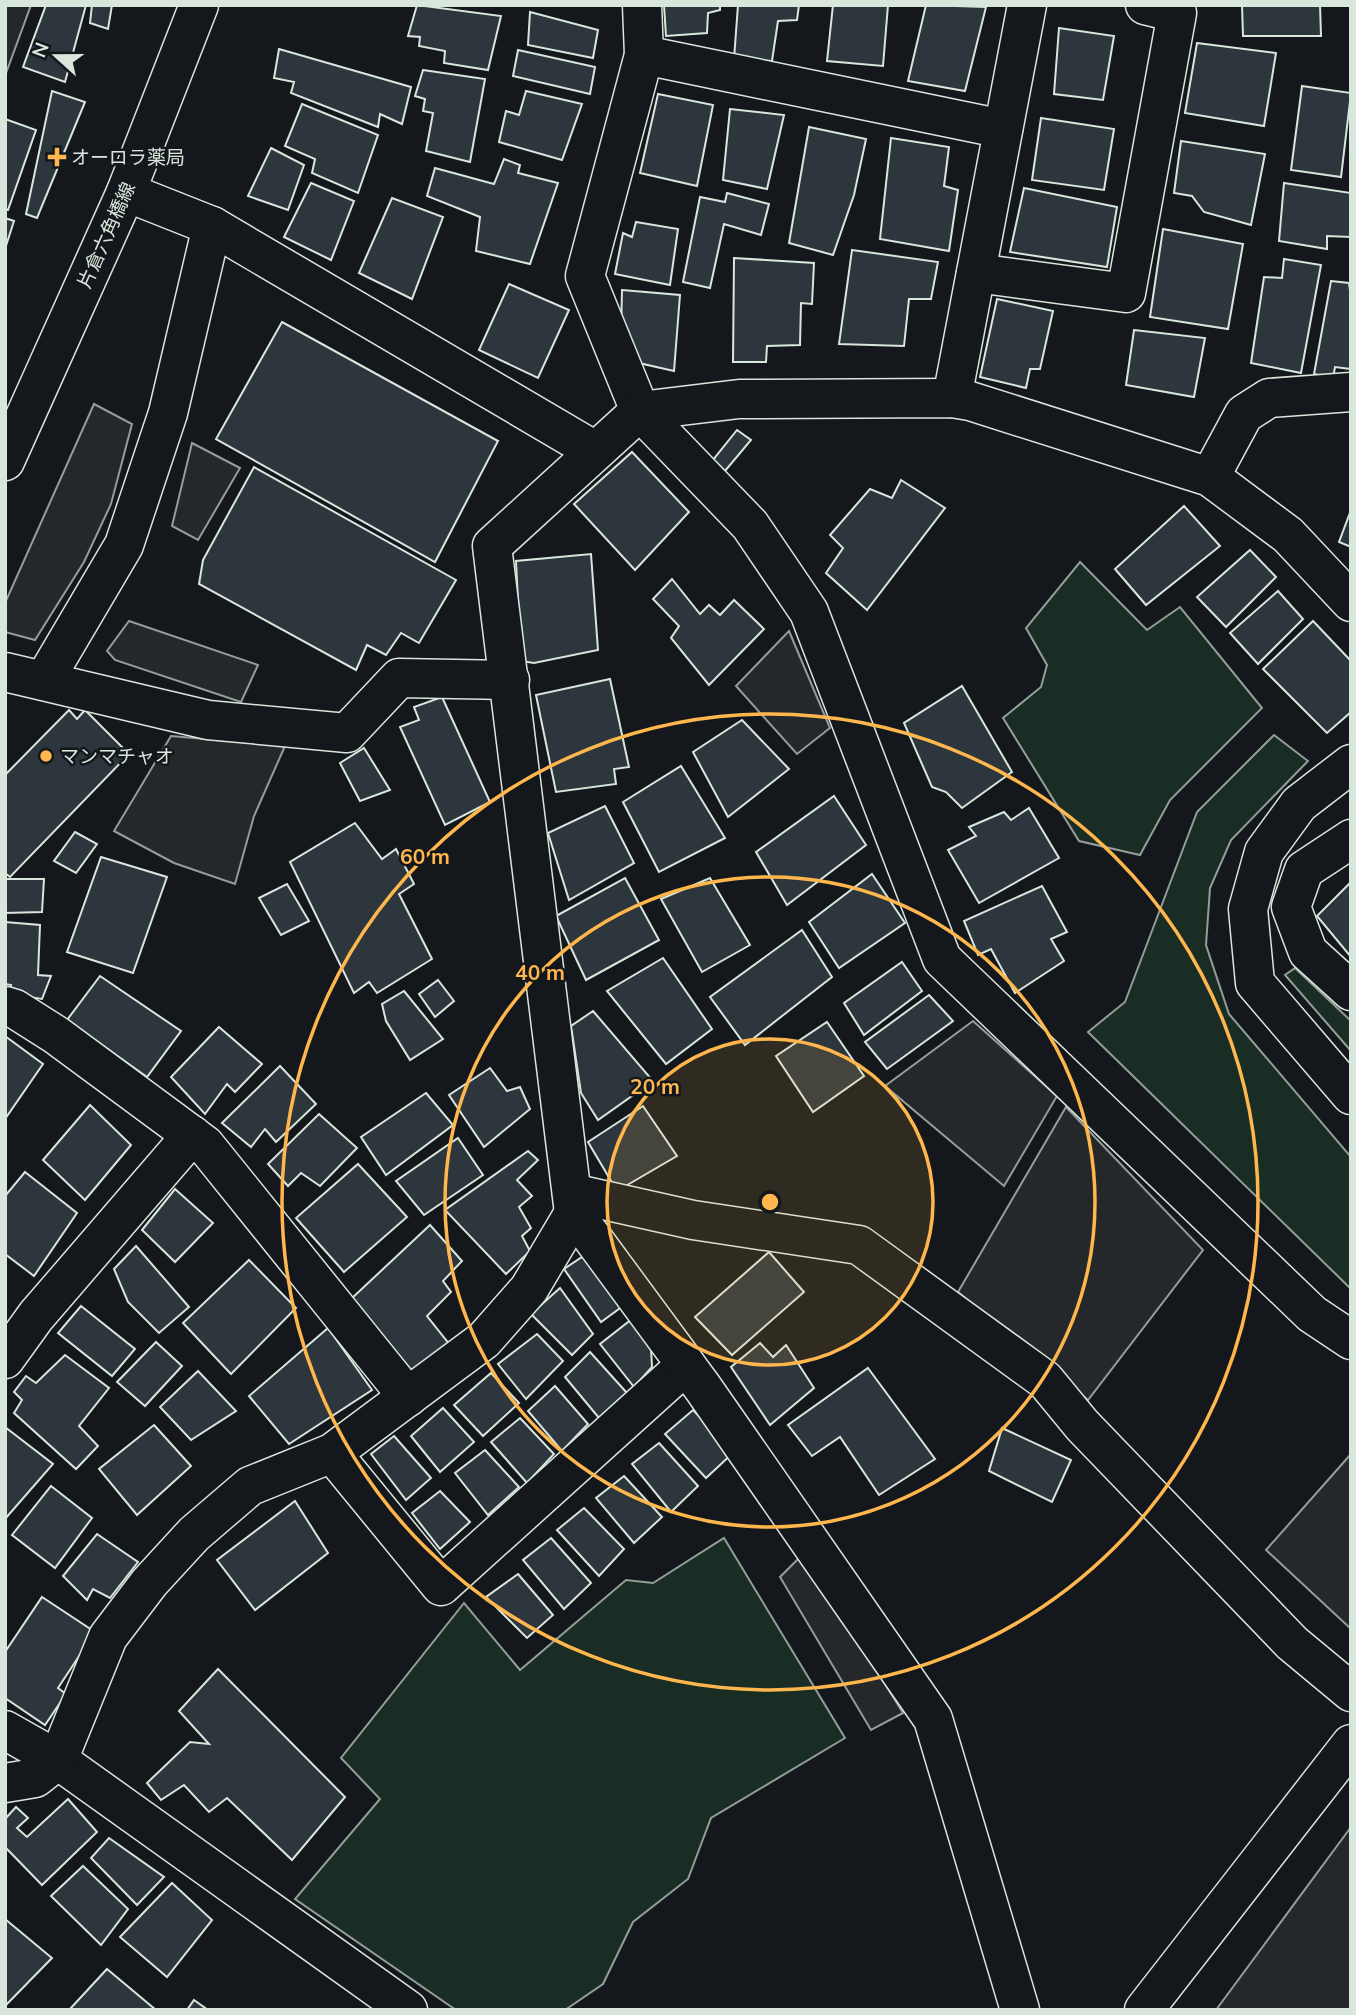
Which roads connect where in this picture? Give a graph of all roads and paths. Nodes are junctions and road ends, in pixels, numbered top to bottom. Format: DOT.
graph roads {
  1 [pos="200,5"];
  2 [pos="642,5"];
  3 [pos="1027,5"];
  4 [pos="1145,5"];
  5 [pos="644,55"];
  6 [pos="1003,129"];
  7 [pos="126,192"];
  8 [pos="212,226"];
  9 [pos="976,273"];
  10 [pos="1351,392"];
  11 [pos="952,398"];
  12 [pos="640,411"];
  13 [pos="595,451"];
  14 [pos="5,461"];
  15 [pos="1210,477"];
  16 [pos="1351,603"];
  17 [pos="5,672"];
  18 [pos="45,679"];
  19 [pos="509,680"];
  20 [pos="1351,764"];
  21 [pos="1351,839"];
  22 [pos="1351,992"];
  23 [pos="5,1006"];
  24 [pos="1351,1095"];
  25 [pos="192,1135"];
  26 [pos="573,1203"];
  27 [pos="1351,1340"];
  28 [pos="5,1359"];
  29 [pos="686,1365"];
  30 [pos="408,1397"];
  31 [pos="332,1453"];
  32 [pos="1351,1692"];
  33 [pos="5,1730"];
  34 [pos="1351,1744"];
  35 [pos="58,1760"];
  36 [pos="5,1783"];
  37 [pos="408,2010"];
  38 [pos="1020,2010"];
  39 [pos="1144,2010"];
  1 -- 7 [label="street, 片倉六角橋線"];
  2 -- 5 [label="street"];
  3 -- 6 [label="street"];
  4 -- 9 [label="street"];
  5 -- 6 [label="street"];
  5 -- 12 [label="street"];
  6 -- 9 [label="street"];
  7 -- 8 [label="street"];
  7 -- 14 [label="street, 片倉六角橋線"];
  8 -- 13 [label="street"];
  8 -- 18 [label="street"];
  9 -- 11 [label="street"];
  10 -- 15 [label="street"];
  11 -- 12 [label="street"];
  11 -- 15 [label="street"];
  12 -- 13 [label="street"];
  12 -- 27 [label="street"];
  13 -- 19 [label="street"];
  15 -- 16 [label="street"];
  17 -- 18 [label="street"];
  18 -- 19 [label="street"];
  19 -- 26 [label="street"];
  20 -- 24 [label="street"];
  21 -- 22 [label="street"];
  23 -- 25 [label="street"];
  25 -- 28 [label="street"];
  25 -- 30 [label="street"];
  26 -- 29 [label="street"];
  26 -- 30 [label="street"];
  26 -- 32 [label="street"];
  29 -- 31 [label="street"];
  29 -- 38 [label="street"];
  30 -- 31 [label="street"];
  31 -- 35 [label="street"];
  33 -- 35 [label="street"];
  34 -- 39 [label="street"];
  35 -- 36 [label="street"];
  35 -- 37 [label="street"];
}
